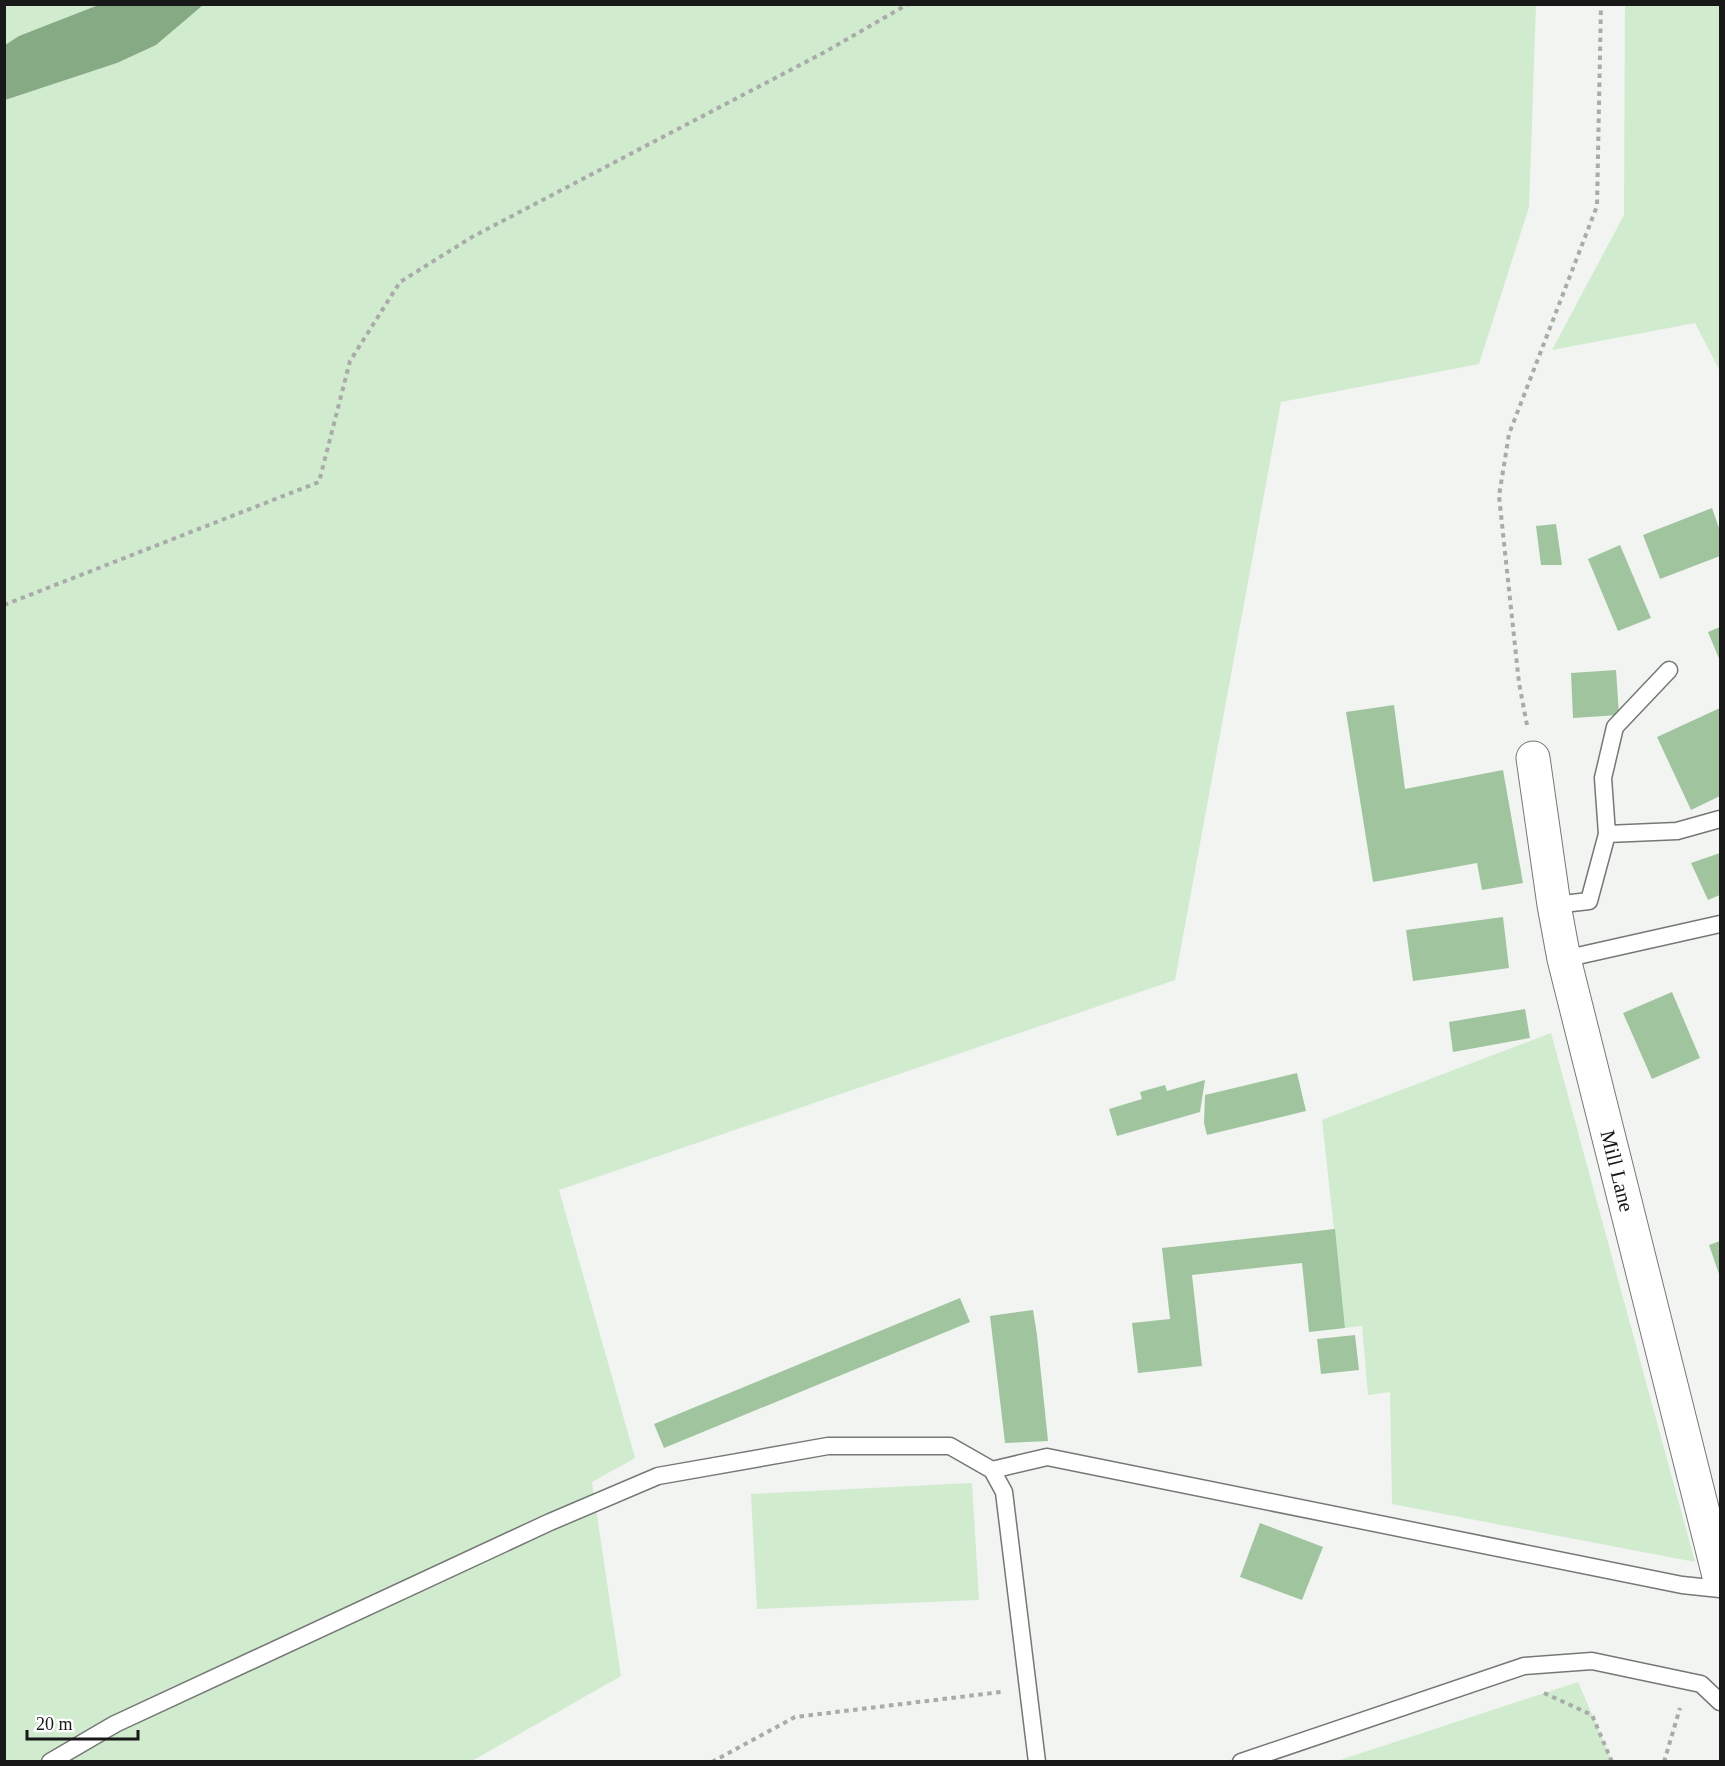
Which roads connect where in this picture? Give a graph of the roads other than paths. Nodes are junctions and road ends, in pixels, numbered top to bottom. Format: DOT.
graph roads {
  1 [pos="1669,670"];
  2 [pos="1533,758"];
  3 [pos="1720,819"];
  4 [pos="1607,834"];
  5 [pos="1554,905"];
  6 [pos="1720,924"];
  7 [pos="1564,959"];
  8 [pos="992,1470"];
  9 [pos="1720,1580"];
  10 [pos="1720,1589"];
  11 [pos="1720,1702"];
  12 [pos="50,1761"];
  13 [pos="1037,1761"];
  14 [pos="1241,1761"];
  1 -- 4 [label="lane"];
  2 -- 5 [label="street, Mill Lane"];
  3 -- 4 [label="lane"];
  4 -- 5 [label="lane"];
  5 -- 7 [label="street, Mill Lane"];
  6 -- 7 [label="lane"];
  7 -- 9 [label="street, Mill Lane"];
  8 -- 10 [label="lane"];
  8 -- 12 [label="lane"];
  8 -- 13 [label="lane"];
  11 -- 14 [label="lane"];
}
